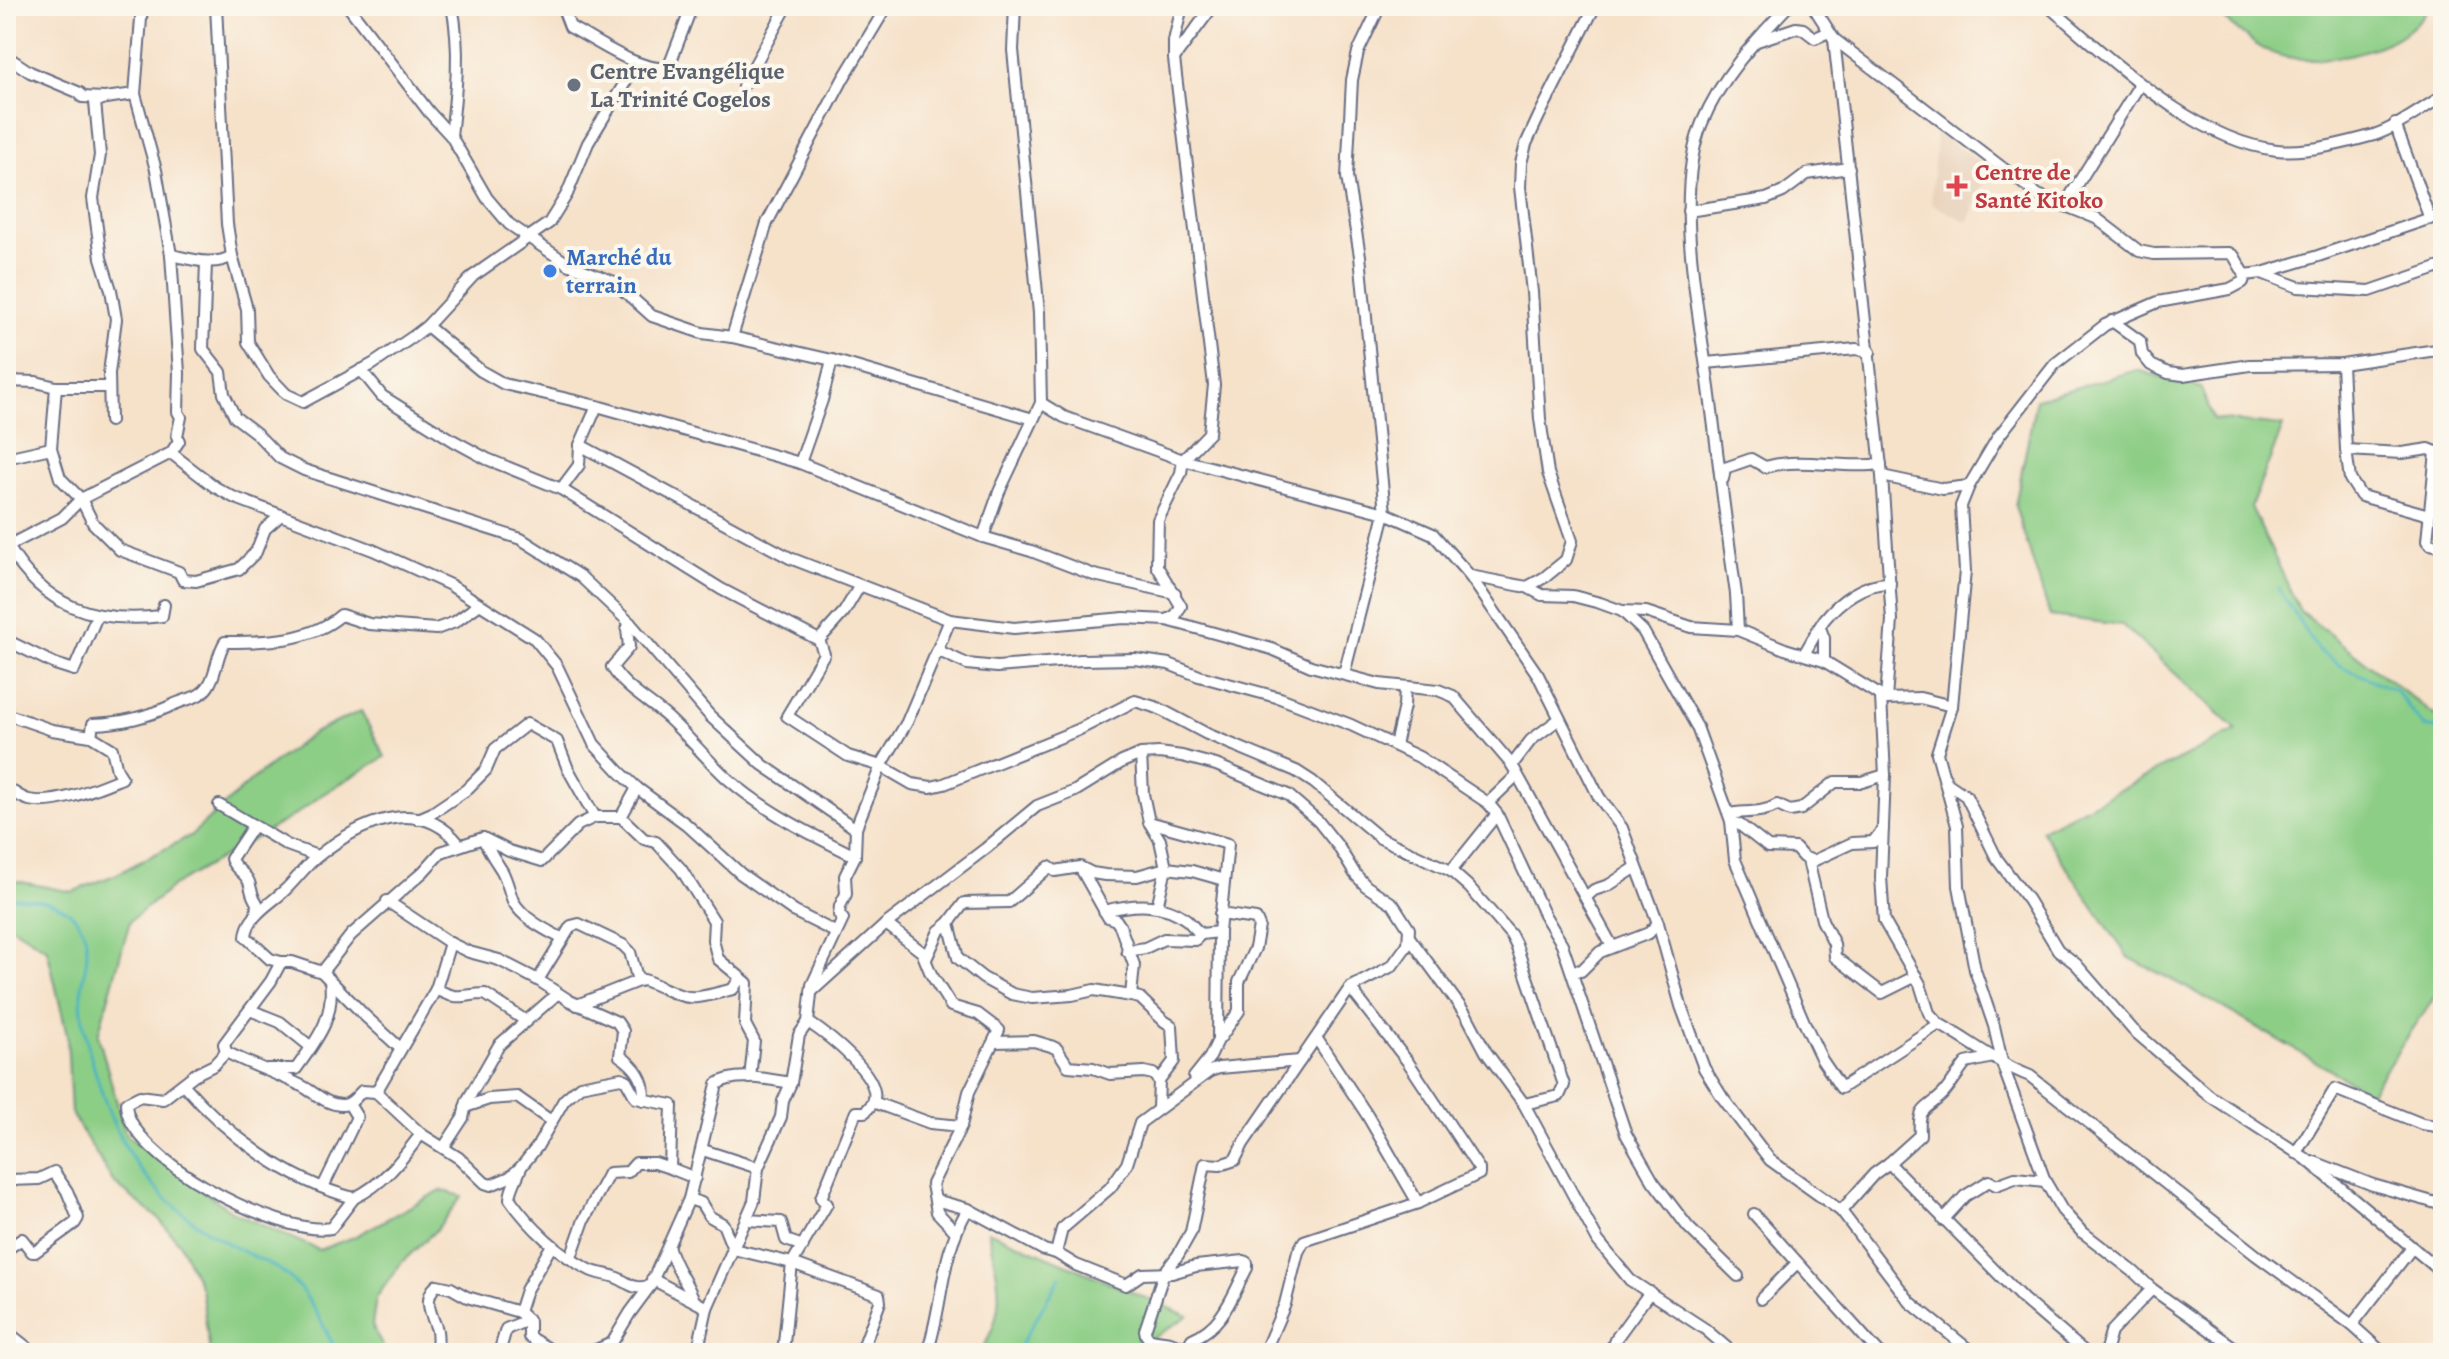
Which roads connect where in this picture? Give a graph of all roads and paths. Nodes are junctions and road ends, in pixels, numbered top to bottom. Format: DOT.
graph roads {
  1 [pos="142,6"];
  2 [pos="216,6"];
  3 [pos="348,6"];
  4 [pos="452,6"];
  5 [pos="562,6"];
  6 [pos="692,6"];
  7 [pos="787,6"];
  8 [pos="887,6"];
  9 [pos="1015,6"];
  10 [pos="1182,6"];
  11 [pos="1213,6"];
  12 [pos="1380,6"];
  13 [pos="1595,6"];
  14 [pos="1788,6"];
  15 [pos="1813,6"];
  16 [pos="2048,6"];
  17 [pos="1831,35"];
  18 [pos="1755,42"];
  19 [pos="6,56"];
  20 [pos="1174,59"];
  21 [pos="637,63"];
  22 [pos="2140,84"];
  23 [pos="743,86"];
  24 [pos="135,94"];
  25 [pos="2443,96"];
  26 [pos="105,98"];
  27 [pos="2395,124"];
  28 [pos="451,136"];
  29 [pos="1849,168"];
  30 [pos="2064,206"];
  31 [pos="1688,211"];
  32 [pos="2443,214"];
  33 [pos="2430,219"];
  34 [pos="528,238"];
  35 [pos="171,255"];
  36 [pos="232,256"];
  37 [pos="206,262"];
  38 [pos="2443,266"];
  39 [pos="2262,273"];
  40 [pos="2245,275"];
  41 [pos="2112,321"];
  42 [pos="427,326"];
  43 [pos="732,337"];
  44 [pos="2443,349"];
  45 [pos="1870,352"];
  46 [pos="832,360"];
  47 [pos="1706,363"];
  48 [pos="2342,364"];
  49 [pos="361,370"];
  50 [pos="6,381"];
  51 [pos="56,387"];
  52 [pos="109,387"];
  53 [pos="1041,403"];
  54 [pos="597,406"];
  55 [pos="1033,419"];
  56 [pos="110,421"];
  57 [pos="580,445"];
  58 [pos="51,448"];
  59 [pos="2346,450"];
  60 [pos="2439,452"];
  61 [pos="171,453"];
  62 [pos="6,458"];
  63 [pos="1183,460"];
  64 [pos="800,463"];
  65 [pos="1881,470"];
  66 [pos="1722,485"];
  67 [pos="1969,486"];
  68 [pos="561,489"];
  69 [pos="81,499"];
  70 [pos="1385,513"];
  71 [pos="281,515"];
  72 [pos="2429,515"];
  73 [pos="983,537"];
  74 [pos="7,547"];
  75 [pos="2443,547"];
  76 [pos="1470,576"];
  77 [pos="1890,583"];
  78 [pos="859,587"];
  79 [pos="1527,587"];
  80 [pos="1175,593"];
  81 [pos="480,604"];
  82 [pos="164,605"];
  83 [pos="1622,611"];
  84 [pos="1646,612"];
  85 [pos="97,616"];
  86 [pos="950,620"];
  87 [pos="1167,620"];
  88 [pos="630,623"];
  89 [pos="1820,628"];
  90 [pos="1738,630"];
  91 [pos="1643,631"];
  92 [pos="6,640"];
  93 [pos="819,640"];
  94 [pos="939,651"];
  95 [pos="1804,654"];
  96 [pos="1824,661"];
  97 [pos="1344,674"];
  98 [pos="1405,687"];
  99 [pos="1884,698"];
  100 [pos="1952,706"];
  101 [pos="6,714"];
  102 [pos="1558,720"];
  103 [pos="91,736"];
  104 [pos="1395,745"];
  105 [pos="1937,753"];
  106 [pos="1141,754"];
  107 [pos="881,766"];
  108 [pos="1514,770"];
  109 [pos="1885,775"];
  110 [pos="6,787"];
  111 [pos="637,788"];
  112 [pos="1488,803"];
  113 [pos="219,805"];
  114 [pos="1497,814"];
  115 [pos="595,817"];
  116 [pos="621,817"];
  117 [pos="1730,818"];
  118 [pos="418,819"];
  119 [pos="1149,822"];
  120 [pos="253,826"];
  121 [pos="1884,827"];
  122 [pos="856,829"];
  123 [pos="483,838"];
  124 [pos="459,844"];
  125 [pos="317,856"];
  126 [pos="855,856"];
  127 [pos="1808,860"];
  128 [pos="1080,867"];
  129 [pos="1166,868"];
  130 [pos="1635,868"];
  131 [pos="1451,871"];
  132 [pos="1224,880"];
  133 [pos="1586,897"];
  134 [pos="387,901"];
  135 [pos="1157,907"];
  136 [pos="1104,911"];
  137 [pos="1220,914"];
  138 [pos="256,915"];
  139 [pos="949,923"];
  140 [pos="1658,923"];
  141 [pos="886,924"];
  142 [pos="835,932"];
  143 [pos="1219,932"];
  144 [pos="1201,934"];
  145 [pos="1409,937"];
  146 [pos="563,939"];
  147 [pos="450,943"];
  148 [pos="1612,946"];
  149 [pos="1127,951"];
  150 [pos="926,959"];
  151 [pos="281,962"];
  152 [pos="1572,970"];
  153 [pos="326,976"];
  154 [pos="1916,976"];
  155 [pos="740,978"];
  156 [pos="538,980"];
  157 [pos="638,981"];
  158 [pos="1350,988"];
  159 [pos="436,989"];
  160 [pos="811,992"];
  161 [pos="557,994"];
  162 [pos="1131,996"];
  163 [pos="577,1005"];
  164 [pos="250,1010"];
  165 [pos="526,1021"];
  166 [pos="808,1022"];
  167 [pos="1939,1024"];
  168 [pos="1317,1039"];
  169 [pos="1218,1040"];
  170 [pos="994,1042"];
  171 [pos="311,1047"];
  172 [pos="400,1048"];
  173 [pos="226,1052"];
  174 [pos="1993,1057"];
  175 [pos="1300,1061"];
  176 [pos="2003,1066"];
  177 [pos="262,1069"];
  178 [pos="750,1078"];
  179 [pos="1159,1081"];
  180 [pos="791,1083"];
  181 [pos="183,1084"];
  182 [pos="1188,1085"];
  183 [pos="376,1092"];
  184 [pos="643,1100"];
  185 [pos="873,1102"];
  186 [pos="349,1104"];
  187 [pos="1524,1104"];
  188 [pos="465,1107"];
  189 [pos="1158,1108"];
  190 [pos="551,1121"];
  191 [pos="961,1126"];
  192 [pos="2443,1127"];
  193 [pos="421,1134"];
  194 [pos="444,1147"];
  195 [pos="703,1150"];
  196 [pos="2300,1156"];
  197 [pos="1889,1163"];
  198 [pos="521,1167"];
  199 [pos="670,1168"];
  200 [pos="758,1168"];
  201 [pos="695,1178"];
  202 [pos="2045,1181"];
  203 [pos="6,1183"];
  204 [pos="323,1187"];
  205 [pos="354,1198"];
  206 [pos="689,1199"];
  207 [pos="935,1200"];
  208 [pos="1418,1203"];
  209 [pos="2443,1205"];
  210 [pos="968,1209"];
  211 [pos="1841,1211"];
  212 [pos="1754,1214"];
  213 [pos="746,1220"];
  214 [pos="1943,1220"];
  215 [pos="955,1231"];
  216 [pos="552,1245"];
  217 [pos="668,1245"];
  218 [pos="803,1246"];
  219 [pos="733,1249"];
  220 [pos="2411,1249"];
  221 [pos="6,1250"];
  222 [pos="1056,1253"];
  223 [pos="571,1257"];
  224 [pos="792,1263"];
  225 [pos="1796,1264"];
  226 [pos="1164,1273"];
  227 [pos="2443,1273"];
  228 [pos="1738,1276"];
  229 [pos="651,1283"];
  230 [pos="2152,1289"];
  231 [pos="1650,1292"];
  232 [pos="1761,1299"];
  233 [pos="694,1300"];
  234 [pos="707,1308"];
  235 [pos="519,1312"];
  236 [pos="528,1320"];
  237 [pos="2352,1325"];
  238 [pos="6,1331"];
  239 [pos="1150,1339"];
  240 [pos="1193,1351"];
  241 [pos="34,1353"];
  242 [pos="437,1353"];
  243 [pos="499,1353"];
  244 [pos="556,1353"];
  245 [pos="590,1353"];
  246 [pos="697,1353"];
  247 [pos="783,1353"];
  248 [pos="861,1353"];
  249 [pos="927,1353"];
  250 [pos="1160,1353"];
  251 [pos="1264,1353"];
  252 [pos="1610,1353"];
  253 [pos="1733,1353"];
  254 [pos="1879,1353"];
  255 [pos="1973,1353"];
  256 [pos="2086,1353"];
  257 [pos="2105,1353"];
  258 [pos="2242,1353"];
  259 [pos="2383,1353"];
  1 -- 24 [label="street"];
  2 -- 36 [label="street"];
  3 -- 28 [label="street"];
  4 -- 28 [label="street"];
  5 -- 21 [label="street"];
  6 -- 21 [label="street"];
  7 -- 23 [label="street"];
  8 -- 43 [label="street"];
  9 -- 53 [label="street"];
  10 -- 20 [label="street"];
  11 -- 20 [label="street"];
  12 -- 70 [label="street"];
  13 -- 79 [label="street"];
  14 -- 18 [label="street"];
  15 -- 17 [label="street"];
  16 -- 22 [label="street"];
  17 -- 18 [label="street"];
  17 -- 29 [label="street"];
  17 -- 30 [label="street"];
  18 -- 31 [label="street"];
  19 -- 26 [label="street"];
  20 -- 63 [label="street"];
  21 -- 34 [label="street"];
  22 -- 27 [label="street"];
  22 -- 30 [label="street"];
  24 -- 26 [label="street"];
  24 -- 35 [label="street"];
  25 -- 27 [label="street"];
  26 -- 52 [label="street"];
  27 -- 33 [label="street"];
  28 -- 34 [label="street"];
  29 -- 31 [label="street"];
  29 -- 45 [label="street"];
  30 -- 40 [label="street"];
  31 -- 47 [label="street"];
  32 -- 33 [label="street"];
  33 -- 39 [label="street"];
  34 -- 42 [label="street"];
  34 -- 43 [label="street"];
  35 -- 37 [label="street"];
  35 -- 61 [label="street"];
  36 -- 37 [label="street"];
  36 -- 49 [label="street"];
  37 -- 88 [label="street"];
  38 -- 39 [label="street"];
  39 -- 40 [label="street"];
  40 -- 41 [label="street"];
  41 -- 48 [label="street"];
  41 -- 67 [label="street"];
  42 -- 49 [label="street"];
  42 -- 54 [label="street"];
  43 -- 46 [label="street"];
  44 -- 48 [label="street"];
  45 -- 47 [label="street"];
  45 -- 65 [label="street"];
  46 -- 55 [label="street"];
  46 -- 64 [label="street"];
  47 -- 66 [label="street"];
  48 -- 59 [label="street"];
  49 -- 68 [label="street"];
  50 -- 51 [label="street"];
  51 -- 52 [label="street"];
  51 -- 58 [label="street"];
  52 -- 56 [label="street"];
  53 -- 55 [label="street"];
  53 -- 63 [label="street"];
  54 -- 57 [label="street"];
  54 -- 64 [label="street"];
  55 -- 73 [label="street"];
  57 -- 68 [label="street"];
  57 -- 78 [label="street"];
  58 -- 62 [label="street"];
  58 -- 69 [label="street"];
  59 -- 60 [label="street"];
  59 -- 72 [label="street"];
  60 -- 72 [label="street"];
  61 -- 69 [label="street"];
  61 -- 71 [label="street"];
  63 -- 70 [label="street"];
  63 -- 80 [label="street"];
  64 -- 73 [label="street"];
  65 -- 66 [label="street"];
  65 -- 67 [label="street"];
  65 -- 77 [label="street"];
  66 -- 90 [label="street"];
  67 -- 100 [label="street"];
  68 -- 93 [label="street"];
  69 -- 71 [label="street"];
  69 -- 74 [label="street"];
  70 -- 76 [label="street"];
  70 -- 97 [label="street"];
  71 -- 81 [label="street"];
  72 -- 75 [label="street"];
  73 -- 80 [label="street"];
  74 -- 85 [label="street"];
  76 -- 79 [label="street"];
  76 -- 102 [label="street"];
  77 -- 89 [label="street"];
  77 -- 99 [label="street"];
  78 -- 86 [label="street"];
  78 -- 93 [label="street"];
  79 -- 83 [label="street"];
  80 -- 87 [label="street"];
  81 -- 103 [label="street"];
  81 -- 111 [label="street"];
  82 -- 85 [label="street"];
  83 -- 84 [label="street"];
  83 -- 91 [label="street"];
  84 -- 90 [label="street"];
  84 -- 91 [label="street"];
  85 -- 92 [label="street"];
  86 -- 87 [label="street"];
  86 -- 94 [label="street"];
  87 -- 97 [label="street"];
  88 -- 122 [label="street"];
  88 -- 126 [label="street"];
  89 -- 95 [label="street"];
  89 -- 96 [label="street"];
  90 -- 95 [label="street"];
  91 -- 117 [label="street"];
  93 -- 107 [label="street"];
  94 -- 104 [label="street"];
  94 -- 107 [label="street"];
  95 -- 96 [label="street"];
  96 -- 99 [label="street"];
  97 -- 98 [label="street"];
  98 -- 104 [label="street"];
  98 -- 108 [label="street"];
  99 -- 100 [label="street"];
  99 -- 109 [label="street"];
  100 -- 105 [label="street"];
  101 -- 103 [label="street"];
  102 -- 108 [label="street"];
  102 -- 130 [label="street"];
  103 -- 110 [label="street"];
  104 -- 112 [label="street"];
  105 -- 176 [label="street"];
  105 -- 196 [label="street"];
  106 -- 119 [label="street"];
  106 -- 141 [label="street"];
  106 -- 145 [label="street"];
  107 -- 122 [label="street"];
  107 -- 131 [label="street"];
  108 -- 112 [label="street"];
  108 -- 133 [label="street"];
  109 -- 117 [label="street"];
  109 -- 121 [label="street"];
  111 -- 116 [label="street"];
  111 -- 142 [label="street"];
  112 -- 114 [label="street"];
  113 -- 120 [label="street"];
  114 -- 131 [label="street"];
  114 -- 152 [label="street"];
  115 -- 116 [label="street"];
  115 -- 118 [label="street"];
  115 -- 123 [label="street"];
  116 -- 155 [label="street"];
  117 -- 127 [label="street"];
  117 -- 167 [label="street"];
  118 -- 124 [label="street"];
  118 -- 125 [label="street"];
  119 -- 129 [label="street"];
  119 -- 132 [label="street"];
  120 -- 125 [label="street"];
  120 -- 138 [label="street"];
  121 -- 127 [label="street"];
  121 -- 154 [label="street"];
  122 -- 126 [label="street"];
  123 -- 124 [label="street"];
  123 -- 146 [label="street"];
  124 -- 134 [label="street"];
  125 -- 138 [label="street"];
  126 -- 142 [label="street"];
  127 -- 154 [label="street"];
  128 -- 129 [label="street"];
  128 -- 136 [label="street"];
  128 -- 139 [label="street"];
  129 -- 132 [label="street"];
  129 -- 135 [label="street"];
  130 -- 133 [label="street"];
  130 -- 140 [label="street"];
  131 -- 187 [label="street"];
  132 -- 137 [label="street"];
  133 -- 148 [label="street"];
  134 -- 147 [label="street"];
  134 -- 153 [label="street"];
  135 -- 136 [label="street"];
  135 -- 144 [label="street"];
  136 -- 149 [label="street"];
  137 -- 143 [label="street"];
  137 -- 169 [label="street"];
  138 -- 151 [label="street"];
  139 -- 150 [label="street"];
  139 -- 162 [label="street"];
  140 -- 148 [label="street"];
  140 -- 211 [label="street"];
  141 -- 150 [label="street"];
  141 -- 160 [label="street"];
  142 -- 160 [label="street"];
  143 -- 144 [label="street"];
  143 -- 169 [label="street"];
  144 -- 149 [label="street"];
  145 -- 158 [label="street"];
  145 -- 187 [label="street"];
  146 -- 156 [label="street"];
  146 -- 157 [label="street"];
  147 -- 156 [label="street"];
  147 -- 159 [label="street"];
  148 -- 152 [label="street"];
  149 -- 162 [label="street"];
  150 -- 170 [label="street"];
  151 -- 153 [label="street"];
  151 -- 164 [label="street"];
  152 -- 228 [label="street"];
  153 -- 171 [label="street"];
  153 -- 172 [label="street"];
  154 -- 167 [label="street"];
  155 -- 157 [label="street"];
  155 -- 178 [label="street"];
  156 -- 161 [label="street"];
  157 -- 163 [label="street"];
  158 -- 168 [label="street"];
  158 -- 208 [label="street"];
  159 -- 165 [label="street"];
  159 -- 172 [label="street"];
  160 -- 166 [label="street"];
  161 -- 163 [label="street"];
  161 -- 165 [label="street"];
  162 -- 179 [label="street"];
  163 -- 184 [label="street"];
  164 -- 171 [label="street"];
  164 -- 173 [label="street"];
  165 -- 188 [label="street"];
  166 -- 180 [label="street"];
  166 -- 185 [label="street"];
  167 -- 174 [label="street"];
  168 -- 175 [label="street"];
  168 -- 208 [label="street"];
  169 -- 182 [label="street"];
  170 -- 179 [label="street"];
  170 -- 191 [label="street"];
  171 -- 177 [label="street"];
  172 -- 183 [label="street"];
  173 -- 177 [label="street"];
  173 -- 181 [label="street"];
  174 -- 176 [label="street"];
  174 -- 197 [label="street"];
  175 -- 182 [label="street"];
  175 -- 226 [label="street"];
  176 -- 202 [label="street"];
  176 -- 237 [label="street"];
  177 -- 186 [label="street"];
  178 -- 180 [label="street"];
  178 -- 195 [label="street"];
  179 -- 189 [label="street"];
  180 -- 200 [label="street"];
  181 -- 204 [label="street"];
  181 -- 205 [label="street"];
  182 -- 189 [label="street"];
  183 -- 186 [label="street"];
  183 -- 193 [label="street"];
  184 -- 190 [label="street"];
  184 -- 199 [label="street"];
  185 -- 191 [label="street"];
  185 -- 218 [label="street"];
  186 -- 204 [label="street"];
  187 -- 231 [label="street"];
  188 -- 190 [label="street"];
  188 -- 194 [label="street"];
  189 -- 222 [label="street"];
  190 -- 198 [label="street"];
  191 -- 207 [label="street"];
  192 -- 196 [label="street"];
  193 -- 194 [label="street"];
  193 -- 205 [label="street"];
  194 -- 198 [label="street"];
  195 -- 200 [label="street"];
  195 -- 201 [label="street"];
  196 -- 209 [label="street"];
  196 -- 220 [label="street"];
  197 -- 211 [label="street"];
  197 -- 214 [label="street"];
  198 -- 216 [label="street"];
  199 -- 201 [label="street"];
  199 -- 223 [label="street"];
  200 -- 213 [label="street"];
  201 -- 206 [label="street"];
  202 -- 214 [label="street"];
  202 -- 230 [label="street"];
  203 -- 221 [label="street"];
  204 -- 205 [label="street"];
  206 -- 217 [label="street"];
  206 -- 219 [label="street"];
  207 -- 210 [label="street"];
  207 -- 215 [label="street"];
  208 -- 251 [label="street"];
  210 -- 215 [label="street"];
  210 -- 222 [label="street"];
  211 -- 255 [label="street"];
  212 -- 225 [label="street"];
  213 -- 218 [label="street"];
  213 -- 219 [label="street"];
  214 -- 256 [label="street"];
  215 -- 249 [label="street"];
  216 -- 223 [label="street"];
  216 -- 235 [label="street"];
  217 -- 229 [label="street"];
  217 -- 233 [label="street"];
  218 -- 224 [label="street"];
  219 -- 224 [label="street"];
  219 -- 234 [label="street"];
  220 -- 227 [label="street"];
  220 -- 237 [label="street"];
  222 -- 226 [label="street"];
  223 -- 229 [label="street"];
  224 -- 247 [label="street"];
  224 -- 248 [label="street"];
  225 -- 232 [label="street"];
  225 -- 254 [label="street"];
  226 -- 239 [label="street"];
  226 -- 240 [label="street"];
  229 -- 233 [label="street"];
  229 -- 245 [label="street"];
  230 -- 257 [label="street"];
  230 -- 258 [label="street"];
  231 -- 252 [label="street"];
  231 -- 253 [label="street"];
  233 -- 234 [label="street"];
  234 -- 246 [label="street"];
  235 -- 236 [label="street"];
  235 -- 242 [label="street"];
  236 -- 243 [label="street"];
  236 -- 244 [label="street"];
  237 -- 259 [label="street"];
  238 -- 241 [label="street"];
  239 -- 240 [label="street"];
  239 -- 250 [label="street"];
}
